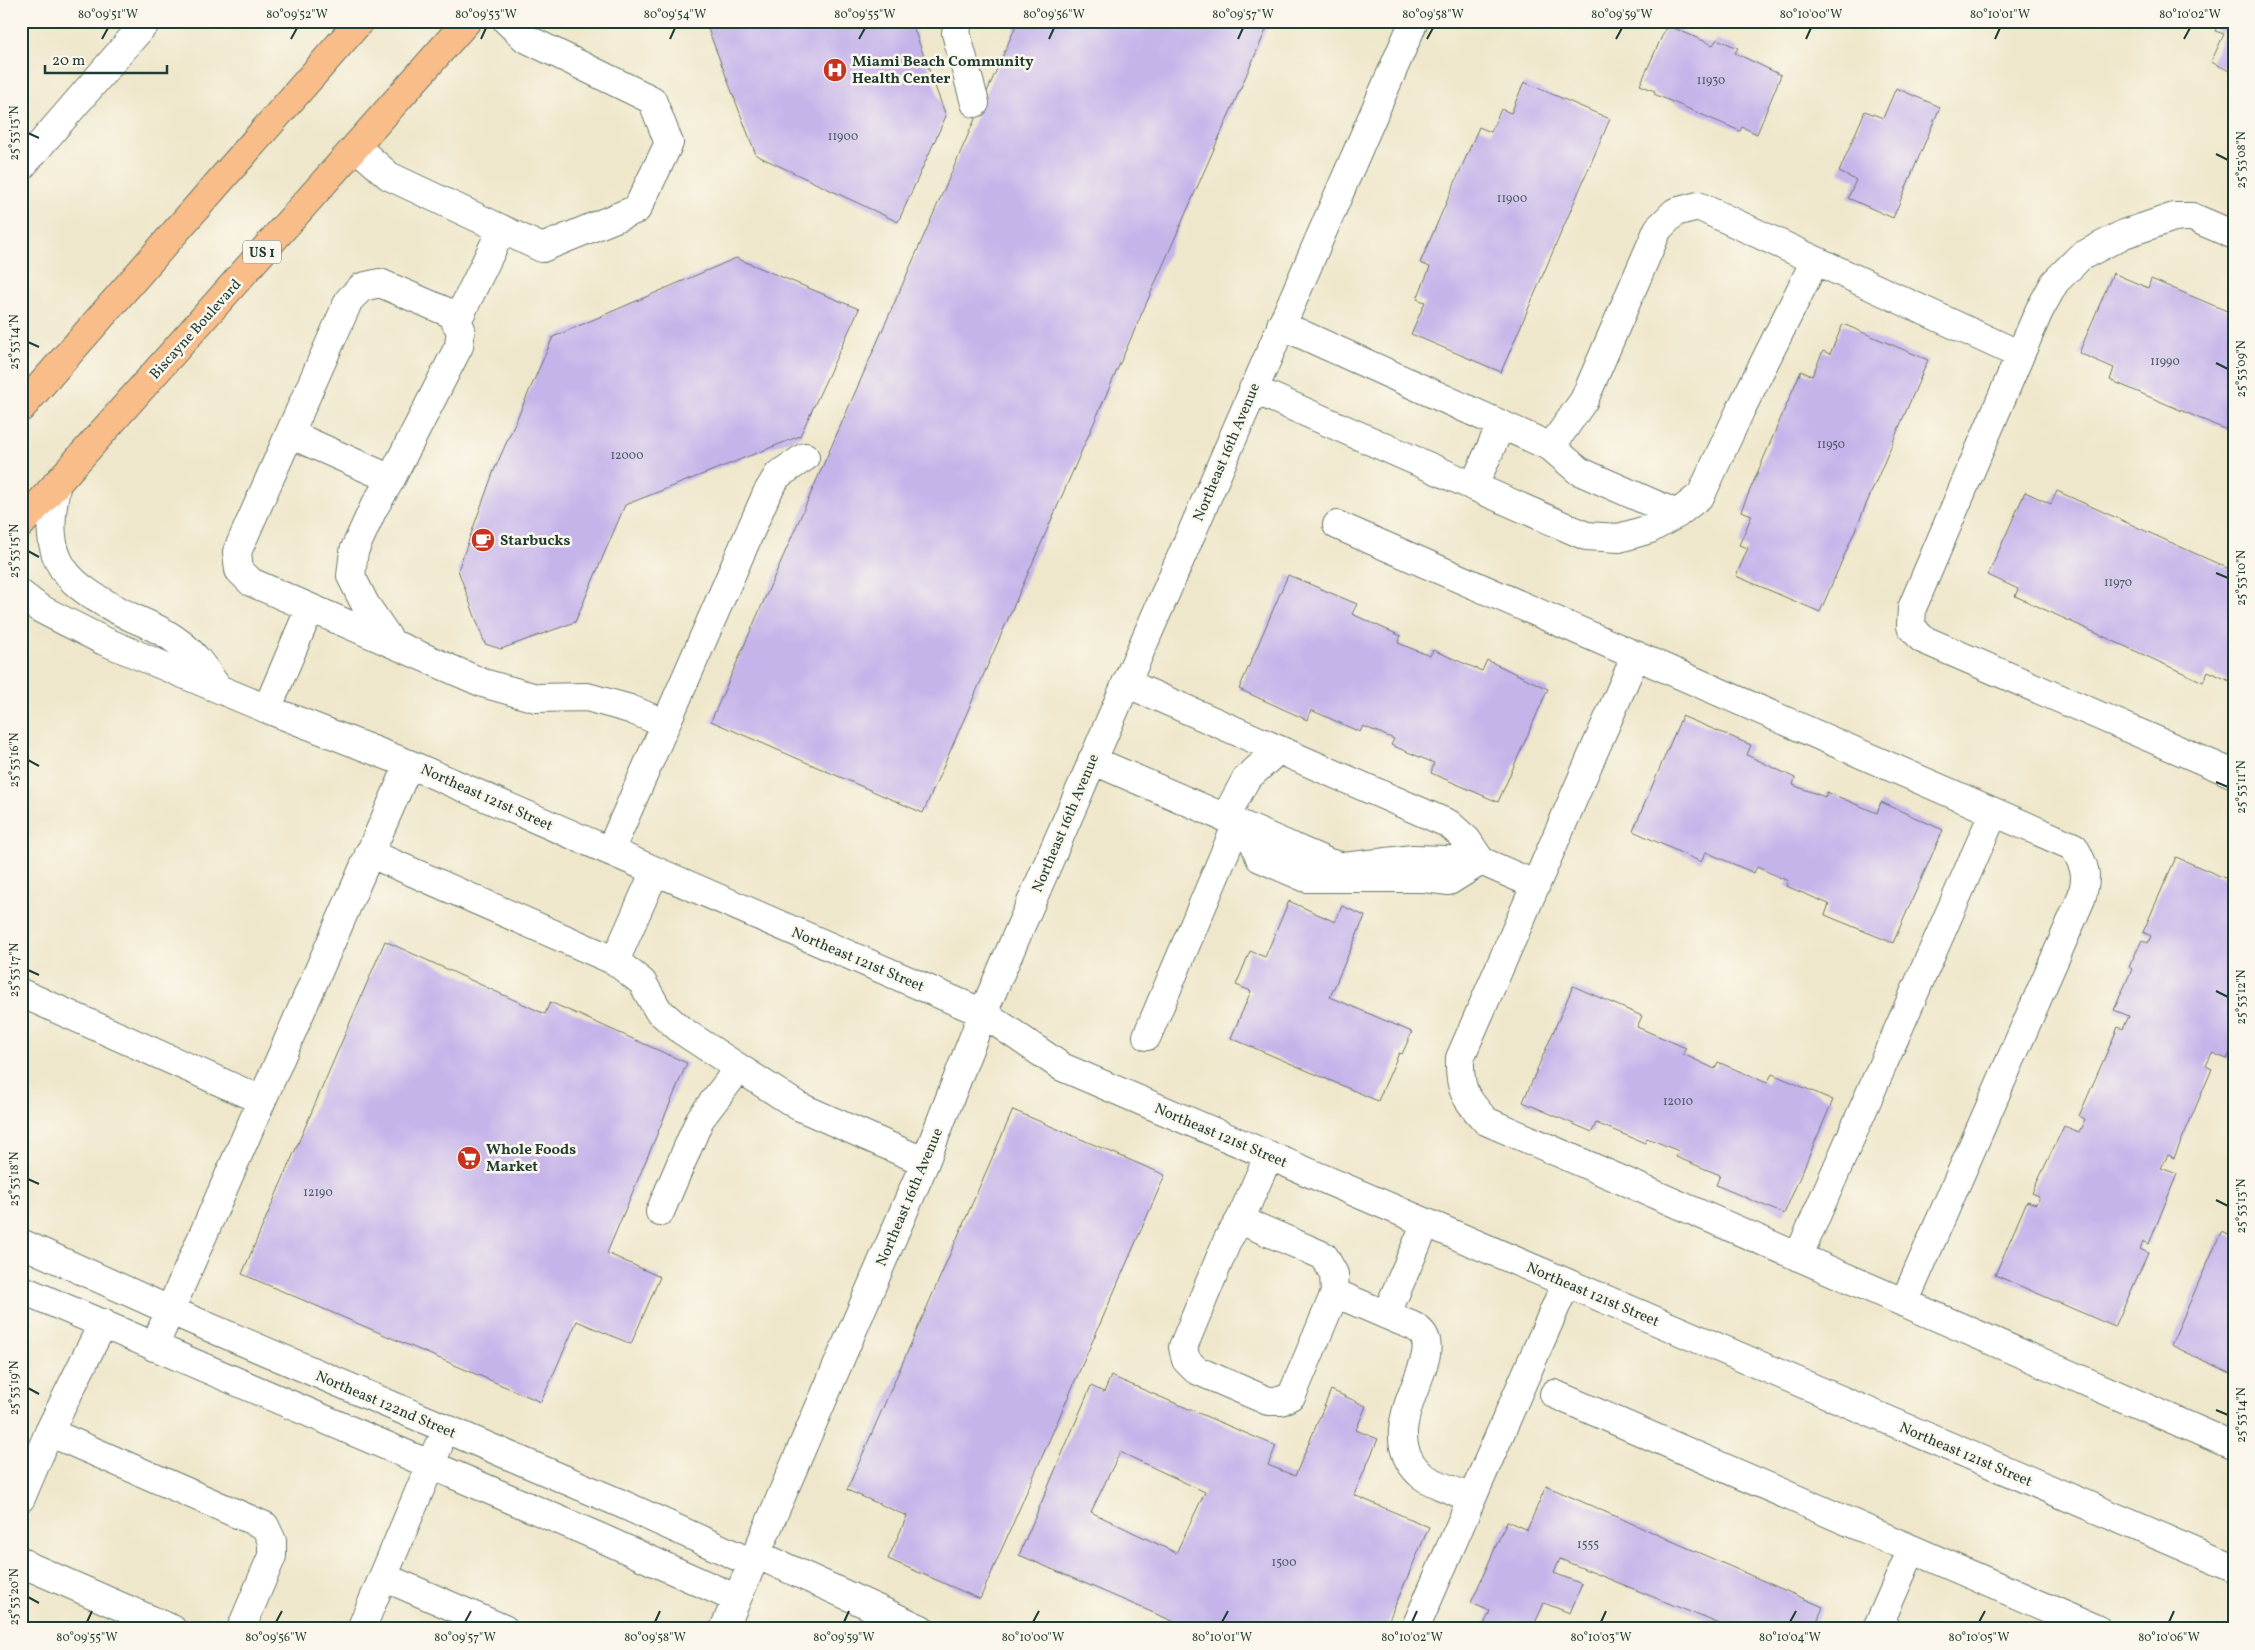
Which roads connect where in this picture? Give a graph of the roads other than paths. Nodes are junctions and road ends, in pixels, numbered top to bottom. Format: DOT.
graph roads {
  1 [pos="147,21"];
  2 [pos="360,21"];
  3 [pos="448,21"];
  4 [pos="467,21"];
  5 [pos="507,21"];
  6 [pos="958,21"];
  7 [pos="1414,21"];
  8 [pos="432,61"];
  9 [pos="975,103"];
  10 [pos="356,147"];
  11 [pos="21,167"];
  12 [pos="502,229"];
  13 [pos="2234,235"];
  14 [pos="1815,261"];
  15 [pos="456,323"];
  16 [pos="1281,325"];
  17 [pos="2020,355"];
  18 [pos="1253,389"];
  19 [pos="21,408"];
  20 [pos="1501,425"];
  21 [pos="290,434"];
  22 [pos="1551,447"];
  23 [pos="805,458"];
  24 [pos="391,479"];
  25 [pos="58,483"];
  26 [pos="1474,486"];
  27 [pos="1677,514"];
  28 [pos="21,524"];
  29 [pos="1336,525"];
  30 [pos="21,594"];
  31 [pos="310,608"];
  32 [pos="391,642"];
  33 [pos="1636,656"];
  34 [pos="1126,683"];
  35 [pos="217,687"];
  36 [pos="268,709"];
  37 [pos="666,724"];
  38 [pos="1278,750"];
  39 [pos="1092,760"];
  40 [pos="409,764"];
  41 [pos="2234,774"];
  42 [pos="1994,812"];
  43 [pos="1237,824"];
  44 [pos="610,851"];
  45 [pos="369,853"];
  46 [pos="1481,861"];
  47 [pos="655,871"];
  48 [pos="1536,885"];
  49 [pos="615,961"];
  50 [pos="21,993"];
  51 [pos="983,1013"];
  52 [pos="1147,1036"];
  53 [pos="739,1068"];
  54 [pos="262,1100"];
  55 [pos="1269,1155"];
  56 [pos="925,1162"];
  57 [pos="660,1212"];
  58 [pos="1240,1220"];
  59 [pos="1426,1223"];
  60 [pos="21,1243"];
  61 [pos="1798,1257"];
  62 [pos="1566,1283"];
  63 [pos="21,1289"];
  64 [pos="1335,1293"];
  65 [pos="1904,1303"];
  66 [pos="169,1310"];
  67 [pos="1386,1315"];
  68 [pos="103,1323"];
  69 [pos="154,1347"];
  70 [pos="1554,1394"];
  71 [pos="445,1430"];
  72 [pos="49,1432"];
  73 [pos="2234,1446"];
  74 [pos="431,1464"];
  75 [pos="21,1498"];
  76 [pos="1472,1498"];
  77 [pos="1912,1549"];
  78 [pos="754,1558"];
  79 [pos="21,1560"];
  80 [pos="2234,1568"];
  81 [pos="384,1577"];
  82 [pos="737,1599"];
  83 [pos="470,1622"];
  84 [pos="172,1629"];
  85 [pos="240,1629"];
  86 [pos="361,1629"];
  87 [pos="504,1629"];
  88 [pos="724,1629"];
  89 [pos="921,1629"];
  90 [pos="1415,1629"];
  91 [pos="1877,1629"];
  92 [pos="2096,1629"];
  1 -- 11 [label="street"];
  2 -- 19 [label="main road"];
  3 -- 8 [label="main road"];
  4 -- 8 [label="main road, Biscayne Boulevard / US 1"];
  5 -- 12 [label="street"];
  6 -- 9 [label="street"];
  7 -- 16 [label="street, Northeast 16th Avenue"];
  8 -- 10 [label="main road, Biscayne Boulevard / US 1"];
  10 -- 12 [label="street"];
  10 -- 25 [label="main road, Biscayne Boulevard / US 1"];
  12 -- 15 [label="street"];
  13 -- 17 [label="street"];
  14 -- 17 [label="street"];
  14 -- 22 [label="street"];
  14 -- 27 [label="street"];
  15 -- 21 [label="street"];
  15 -- 24 [label="street"];
  16 -- 18 [label="street, Northeast 16th Avenue"];
  16 -- 20 [label="street"];
  17 -- 41 [label="street"];
  18 -- 26 [label="street"];
  18 -- 34 [label="street, Northeast 16th Avenue"];
  20 -- 22 [label="street"];
  20 -- 26 [label="street"];
  21 -- 24 [label="street"];
  21 -- 31 [label="street"];
  22 -- 27 [label="street"];
  23 -- 37 [label="street"];
  24 -- 32 [label="street"];
  25 -- 28 [label="main road, Biscayne Boulevard / US 1"];
  25 -- 35 [label="street"];
  26 -- 27 [label="street"];
  29 -- 33 [label="street"];
  30 -- 35 [label="street, Northeast 121st Street"];
  31 -- 32 [label="street"];
  31 -- 36 [label="street"];
  32 -- 37 [label="street"];
  33 -- 42 [label="street"];
  33 -- 48 [label="street"];
  34 -- 38 [label="street"];
  34 -- 39 [label="street, Northeast 16th Avenue"];
  35 -- 36 [label="street, Northeast 121st Street"];
  36 -- 40 [label="street, Northeast 121st Street"];
  37 -- 44 [label="street"];
  38 -- 43 [label="street"];
  38 -- 46 [label="street"];
  39 -- 43 [label="street"];
  39 -- 51 [label="street, Northeast 16th Avenue"];
  40 -- 44 [label="street, Northeast 121st Street"];
  40 -- 45 [label="street"];
  42 -- 61 [label="street"];
  42 -- 65 [label="street"];
  43 -- 46 [label="street"];
  43 -- 52 [label="street"];
  44 -- 47 [label="street, Northeast 121st Street"];
  45 -- 49 [label="street"];
  45 -- 54 [label="street"];
  46 -- 48 [label="street"];
  47 -- 49 [label="street"];
  47 -- 51 [label="street, Northeast 121st Street"];
  48 -- 61 [label="street"];
  49 -- 53 [label="street"];
  50 -- 54 [label="street"];
  51 -- 55 [label="street, Northeast 121st Street"];
  51 -- 56 [label="street, Northeast 16th Avenue"];
  53 -- 56 [label="street"];
  53 -- 57 [label="street"];
  54 -- 66 [label="street"];
  55 -- 58 [label="street"];
  55 -- 59 [label="street, Northeast 121st Street"];
  56 -- 78 [label="street, Northeast 16th Avenue"];
  58 -- 64 [label="street"];
  58 -- 64 [label="street"];
  59 -- 62 [label="street, Northeast 121st Street"];
  59 -- 67 [label="street"];
  60 -- 66 [label="street, Northeast 122nd Street"];
  61 -- 65 [label="street"];
  62 -- 76 [label="street"];
  62 -- 80 [label="street, Northeast 121st Street"];
  63 -- 68 [label="street"];
  64 -- 67 [label="street"];
  65 -- 73 [label="street"];
  66 -- 69 [label="street"];
  66 -- 71 [label="street, Northeast 122nd Street"];
  67 -- 76 [label="street"];
  68 -- 69 [label="street"];
  68 -- 72 [label="street"];
  69 -- 74 [label="street"];
  70 -- 77 [label="street"];
  71 -- 74 [label="street"];
  71 -- 78 [label="street, Northeast 122nd Street"];
  72 -- 75 [label="street"];
  72 -- 85 [label="street"];
  74 -- 81 [label="street"];
  74 -- 82 [label="street"];
  76 -- 90 [label="street"];
  77 -- 91 [label="street"];
  77 -- 92 [label="street"];
  78 -- 82 [label="street, Northeast 16th Avenue"];
  78 -- 89 [label="street, Northeast 122nd Street"];
  79 -- 84 [label="street"];
  81 -- 83 [label="street"];
  81 -- 86 [label="street"];
  82 -- 88 [label="street, Northeast 16th Avenue"];
  83 -- 87 [label="street"];
}
